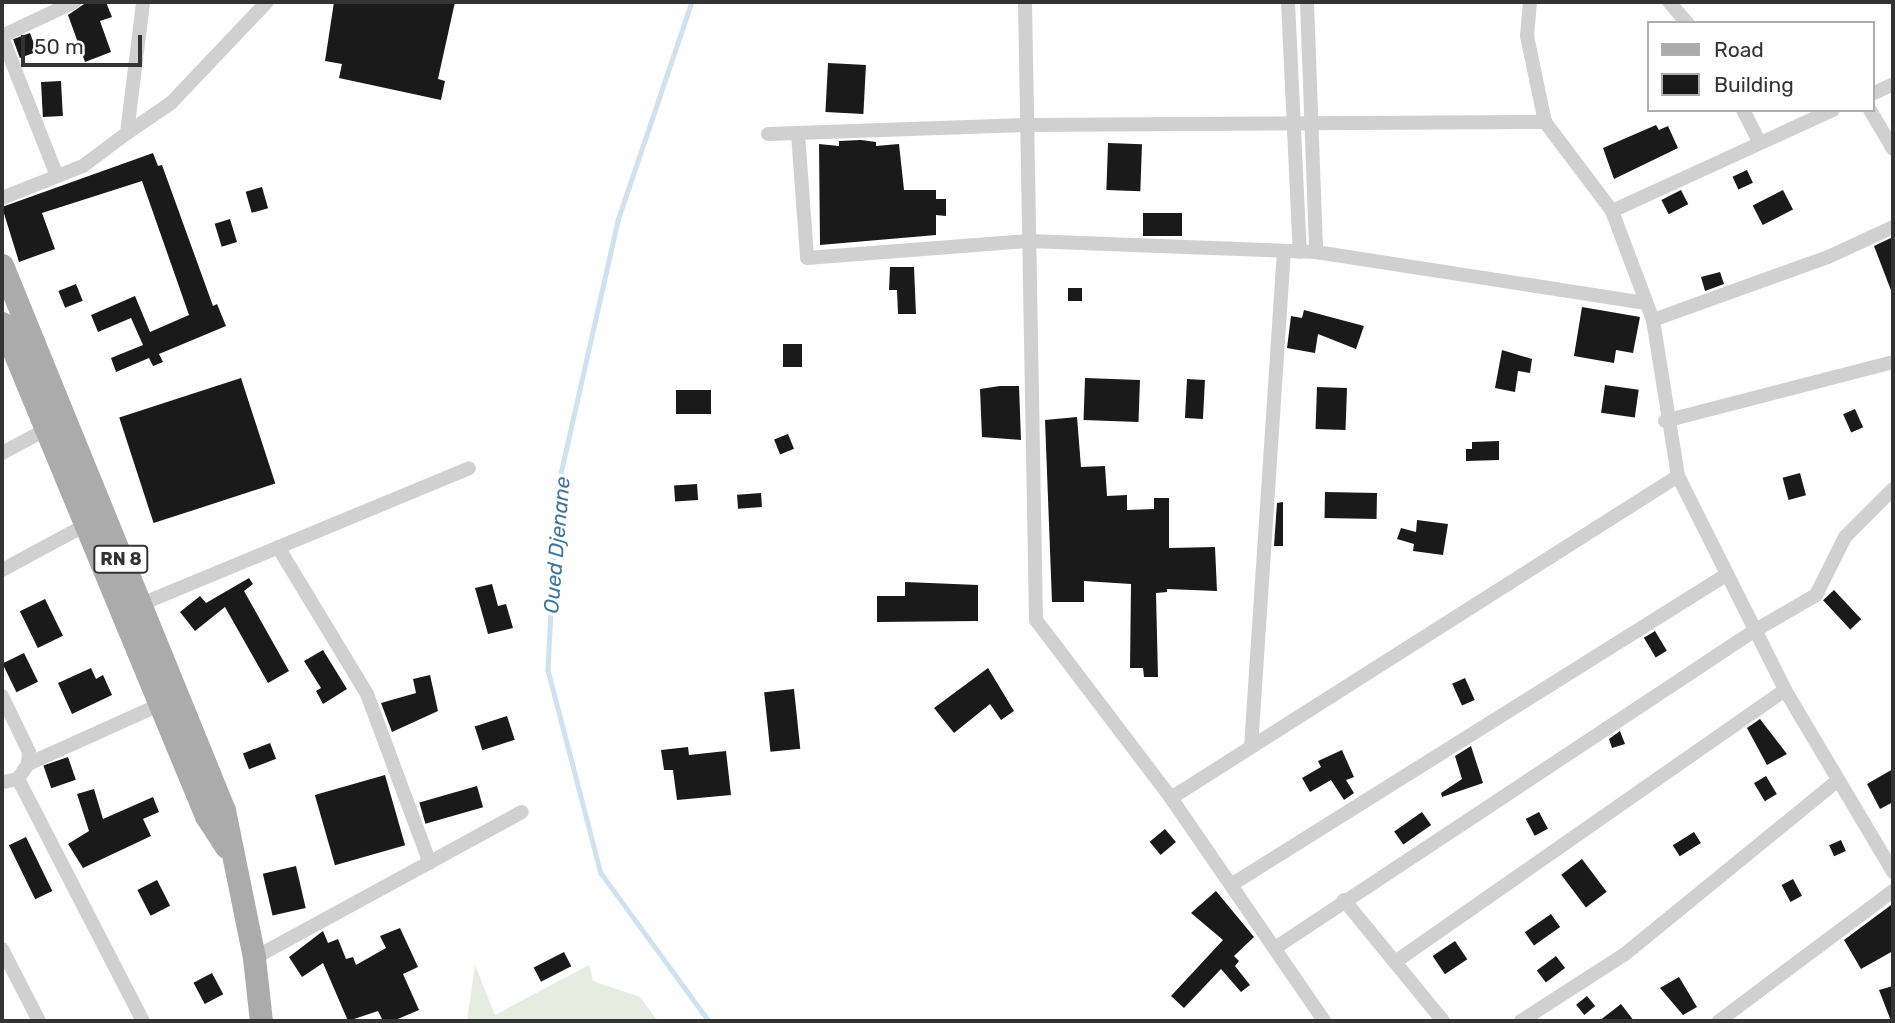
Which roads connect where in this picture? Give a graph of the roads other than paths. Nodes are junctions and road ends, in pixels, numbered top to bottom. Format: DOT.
graph roads {
  1 [pos="74,2"];
  2 [pos="143,2"];
  3 [pos="267,2"];
  4 [pos="1025,2"];
  5 [pos="1288,2"];
  6 [pos="1307,2"];
  7 [pos="1530,2"];
  8 [pos="1669,2"];
  9 [pos="1685,21"];
  10 [pos="2,36"];
  11 [pos="1893,84"];
  12 [pos="1874,93"];
  13 [pos="1744,112"];
  14 [pos="1828,112"];
  15 [pos="1871,112"];
  16 [pos="1545,122"];
  17 [pos="1024,125"];
  18 [pos="1294,127"];
  19 [pos="1311,127"];
  20 [pos="127,134"];
  21 [pos="768,134"];
  22 [pos="799,134"];
  23 [pos="1759,141"];
  24 [pos="1893,149"];
  25 [pos="57,176"];
  26 [pos="2,198"];
  27 [pos="1612,211"];
  28 [pos="1893,227"];
  29 [pos="1029,242"];
  30 [pos="1284,251"];
  31 [pos="1300,252"];
  32 [pos="1316,252"];
  33 [pos="4,276"];
  34 [pos="1646,303"];
  35 [pos="1653,320"];
  36 [pos="2,323"];
  37 [pos="1893,362"];
  38 [pos="1665,421"];
  39 [pos="45,430"];
  40 [pos="2,453"];
  41 [pos="470,468"];
  42 [pos="1678,476"];
  43 [pos="1893,489"];
  44 [pos="94,521"];
  45 [pos="278,547"];
  46 [pos="2,570"];
  47 [pos="1726,575"];
  48 [pos="117,577"];
  49 [pos="139,605"];
  50 [pos="1754,631"];
  51 [pos="1785,690"];
  52 [pos="2,696"];
  53 [pos="159,705"];
  54 [pos="1251,747"];
  55 [pos="28,764"];
  56 [pos="1838,780"];
  57 [pos="6,782"];
  58 [pos="1171,798"];
  59 [pos="522,812"];
  60 [pos="232,856"];
  61 [pos="430,863"];
  62 [pos="1893,872"];
  63 [pos="1231,885"];
  64 [pos="1893,891"];
  65 [pos="1345,900"];
  66 [pos="1275,948"];
  67 [pos="2,949"];
  68 [pos="254,958"];
  69 [pos="1395,962"];
  70 [pos="34,1020"];
  71 [pos="142,1021"];
  72 [pos="261,1021"];
  73 [pos="1324,1021"];
  74 [pos="1443,1021"];
  75 [pos="1521,1021"];
  76 [pos="1719,1021"];
  1 -- 10 [label="street"];
  2 -- 20 [label="street"];
  3 -- 20 [label="street"];
  4 -- 17 [label="street"];
  5 -- 18 [label="street"];
  6 -- 19 [label="street"];
  7 -- 16 [label="street"];
  8 -- 9 [label="street"];
  10 -- 25 [label="street"];
  11 -- 12 [label="street"];
  13 -- 23 [label="street"];
  14 -- 23 [label="street"];
  15 -- 24 [label="street"];
  16 -- 19 [label="street"];
  16 -- 27 [label="street"];
  17 -- 18 [label="street"];
  17 -- 22 [label="street"];
  17 -- 29 [label="street"];
  18 -- 19 [label="street"];
  18 -- 31 [label="street"];
  19 -- 32 [label="street"];
  20 -- 25 [label="street"];
  21 -- 22 [label="street"];
  22 -- 29 [label="street"];
  23 -- 27 [label="street"];
  25 -- 26 [label="street"];
  27 -- 34 [label="street"];
  28 -- 35 [label="street"];
  29 -- 30 [label="street"];
  29 -- 58 [label="street"];
  30 -- 31 [label="street"];
  30 -- 54 [label="street"];
  31 -- 32 [label="street"];
  32 -- 34 [label="street"];
  33 -- 44 [label="main road, RN 8"];
  34 -- 35 [label="street"];
  35 -- 38 [label="street"];
  36 -- 39 [label="main road, RN 8"];
  37 -- 38 [label="street"];
  38 -- 42 [label="street"];
  39 -- 40 [label="street"];
  39 -- 44 [label="main road, RN 8"];
  41 -- 45 [label="street"];
  42 -- 47 [label="street"];
  42 -- 54 [label="street"];
  43 -- 50 [label="street"];
  44 -- 46 [label="street"];
  44 -- 48 [label="main road, RN 8"];
  45 -- 49 [label="street"];
  45 -- 61 [label="street"];
  47 -- 50 [label="street"];
  47 -- 63 [label="street"];
  48 -- 49 [label="main road, RN 8"];
  48 -- 53 [label="main road, RN 8"];
  49 -- 60 [label="main road, RN 8"];
  50 -- 51 [label="street"];
  50 -- 65 [label="street"];
  51 -- 56 [label="street"];
  51 -- 69 [label="street"];
  52 -- 55 [label="street"];
  53 -- 55 [label="street"];
  53 -- 60 [label="main road, RN 8"];
  54 -- 58 [label="street"];
  55 -- 57 [label="street"];
  56 -- 62 [label="street"];
  56 -- 75 [label="street"];
  57 -- 71 [label="street"];
  58 -- 63 [label="street"];
  59 -- 61 [label="street"];
  60 -- 68 [label="main road, RN 8"];
  61 -- 68 [label="street"];
  63 -- 66 [label="street"];
  64 -- 76 [label="street"];
  65 -- 66 [label="street"];
  65 -- 69 [label="street"];
  66 -- 73 [label="street"];
  67 -- 70 [label="street"];
  68 -- 72 [label="main road, RN 8"];
  69 -- 74 [label="street"];
}
